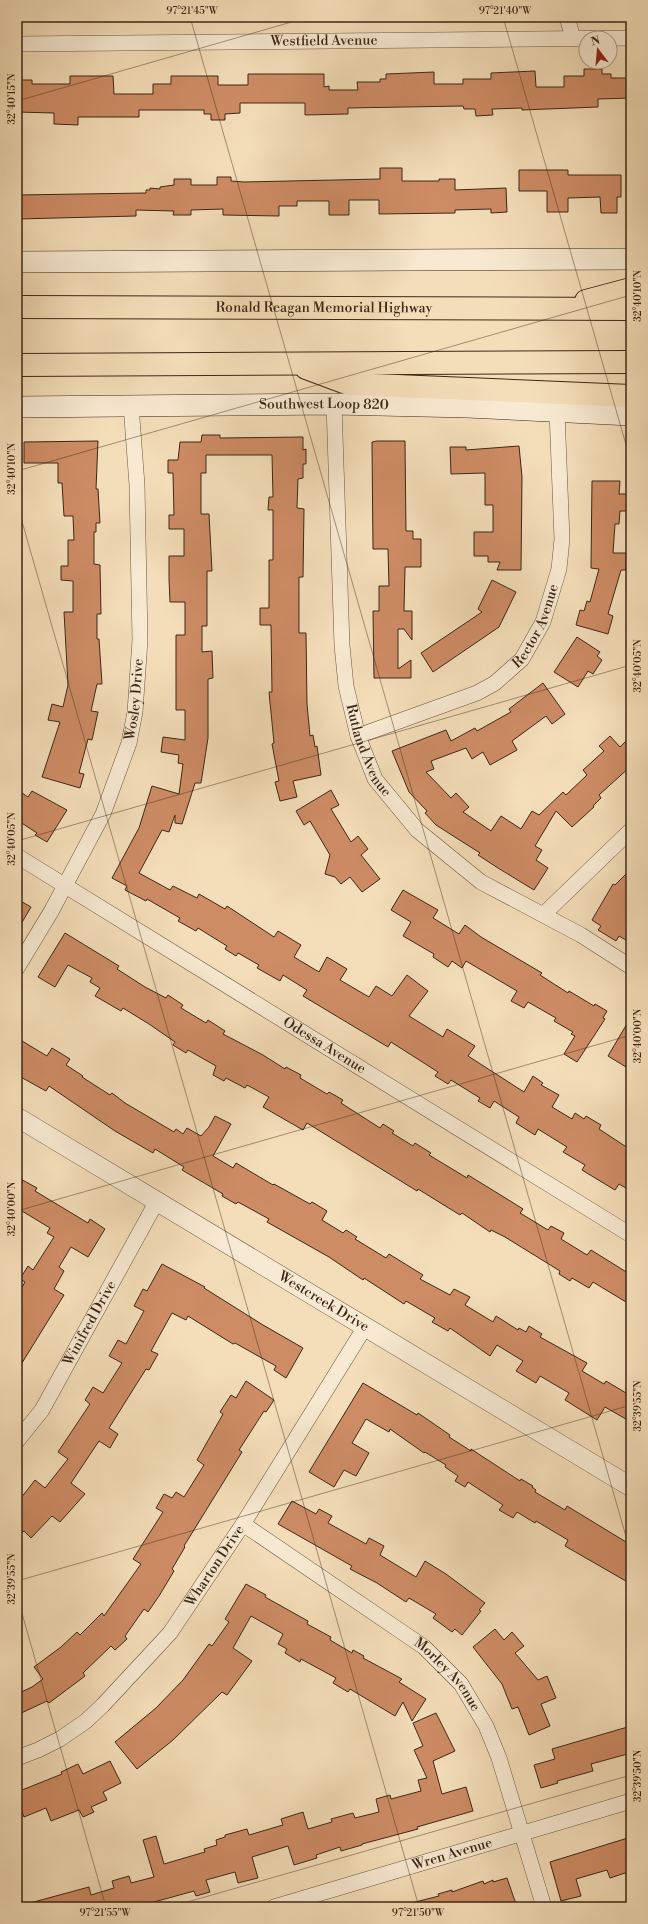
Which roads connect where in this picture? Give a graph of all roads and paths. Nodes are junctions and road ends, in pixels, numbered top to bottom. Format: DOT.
graph roads {
  1 [pos="567,17"];
  2 [pos="573,38"];
  3 [pos="631,38"];
  4 [pos="17,44"];
  5 [pos="631,259"];
  6 [pos="17,262"];
  7 [pos="631,289"];
  8 [pos="17,307"];
  9 [pos="557,308"];
  10 [pos="631,309"];
  11 [pos="631,362"];
  12 [pos="290,363"];
  13 [pos="17,365"];
  14 [pos="631,396"];
  15 [pos="131,404"];
  16 [pos="334,404"];
  17 [pos="17,407"];
  18 [pos="557,412"];
  19 [pos="631,415"];
  20 [pos="358,736"];
  21 [pos="631,830"];
  22 [pos="17,856"];
  23 [pos="66,884"];
  24 [pos="544,914"];
  25 [pos="631,967"];
  26 [pos="17,968"];
  27 [pos="17,1117"];
  28 [pos="157,1201"];
  29 [pos="631,1235"];
  30 [pos="365,1328"];
  31 [pos="17,1441"];
  32 [pos="631,1487"];
  33 [pos="243,1524"];
  34 [pos="17,1758"];
  35 [pos="631,1801"];
  36 [pos="522,1833"];
  37 [pos="274,1907"];
  38 [pos="544,1907"];
  1 -- 2 [label="street"];
  2 -- 3 [label="street, Westfield Avenue"];
  2 -- 4 [label="street, Westfield Avenue"];
  5 -- 6 [label="main road"];
  7 -- 9 [label="highway"];
  8 -- 9 [label="highway, Ronald Reagan Memorial Highway"];
  9 -- 10 [label="highway, Ronald Reagan Memorial Highway"];
  11 -- 12 [label="highway"];
  12 -- 13 [label="highway"];
  12 -- 14 [label="highway"];
  15 -- 16 [label="main road, Southwest Loop 820"];
  15 -- 17 [label="main road, Southwest Loop 820"];
  15 -- 23 [label="street, Wosley Drive"];
  16 -- 18 [label="main road, Southwest Loop 820"];
  16 -- 20 [label="street, Rutland Avenue"];
  18 -- 19 [label="main road, Southwest Loop 820"];
  18 -- 20 [label="street, Rector Avenue"];
  20 -- 24 [label="street, Rutland Avenue"];
  21 -- 24 [label="street"];
  22 -- 23 [label="street, Odessa Avenue"];
  23 -- 26 [label="street, Wosley Drive"];
  23 -- 29 [label="street, Odessa Avenue"];
  24 -- 25 [label="street, Rutland Avenue"];
  27 -- 28 [label="street, Westcreek Drive"];
  28 -- 30 [label="street, Westcreek Drive"];
  28 -- 31 [label="street, Winifred Drive"];
  30 -- 32 [label="street, Westcreek Drive"];
  30 -- 33 [label="street, Wharton Drive"];
  33 -- 34 [label="street, Wharton Drive"];
  33 -- 36 [label="street, Morley Avenue"];
  35 -- 36 [label="street, Wren Avenue"];
  36 -- 37 [label="street, Wren Avenue"];
  36 -- 38 [label="street, Morley Avenue"];
}
